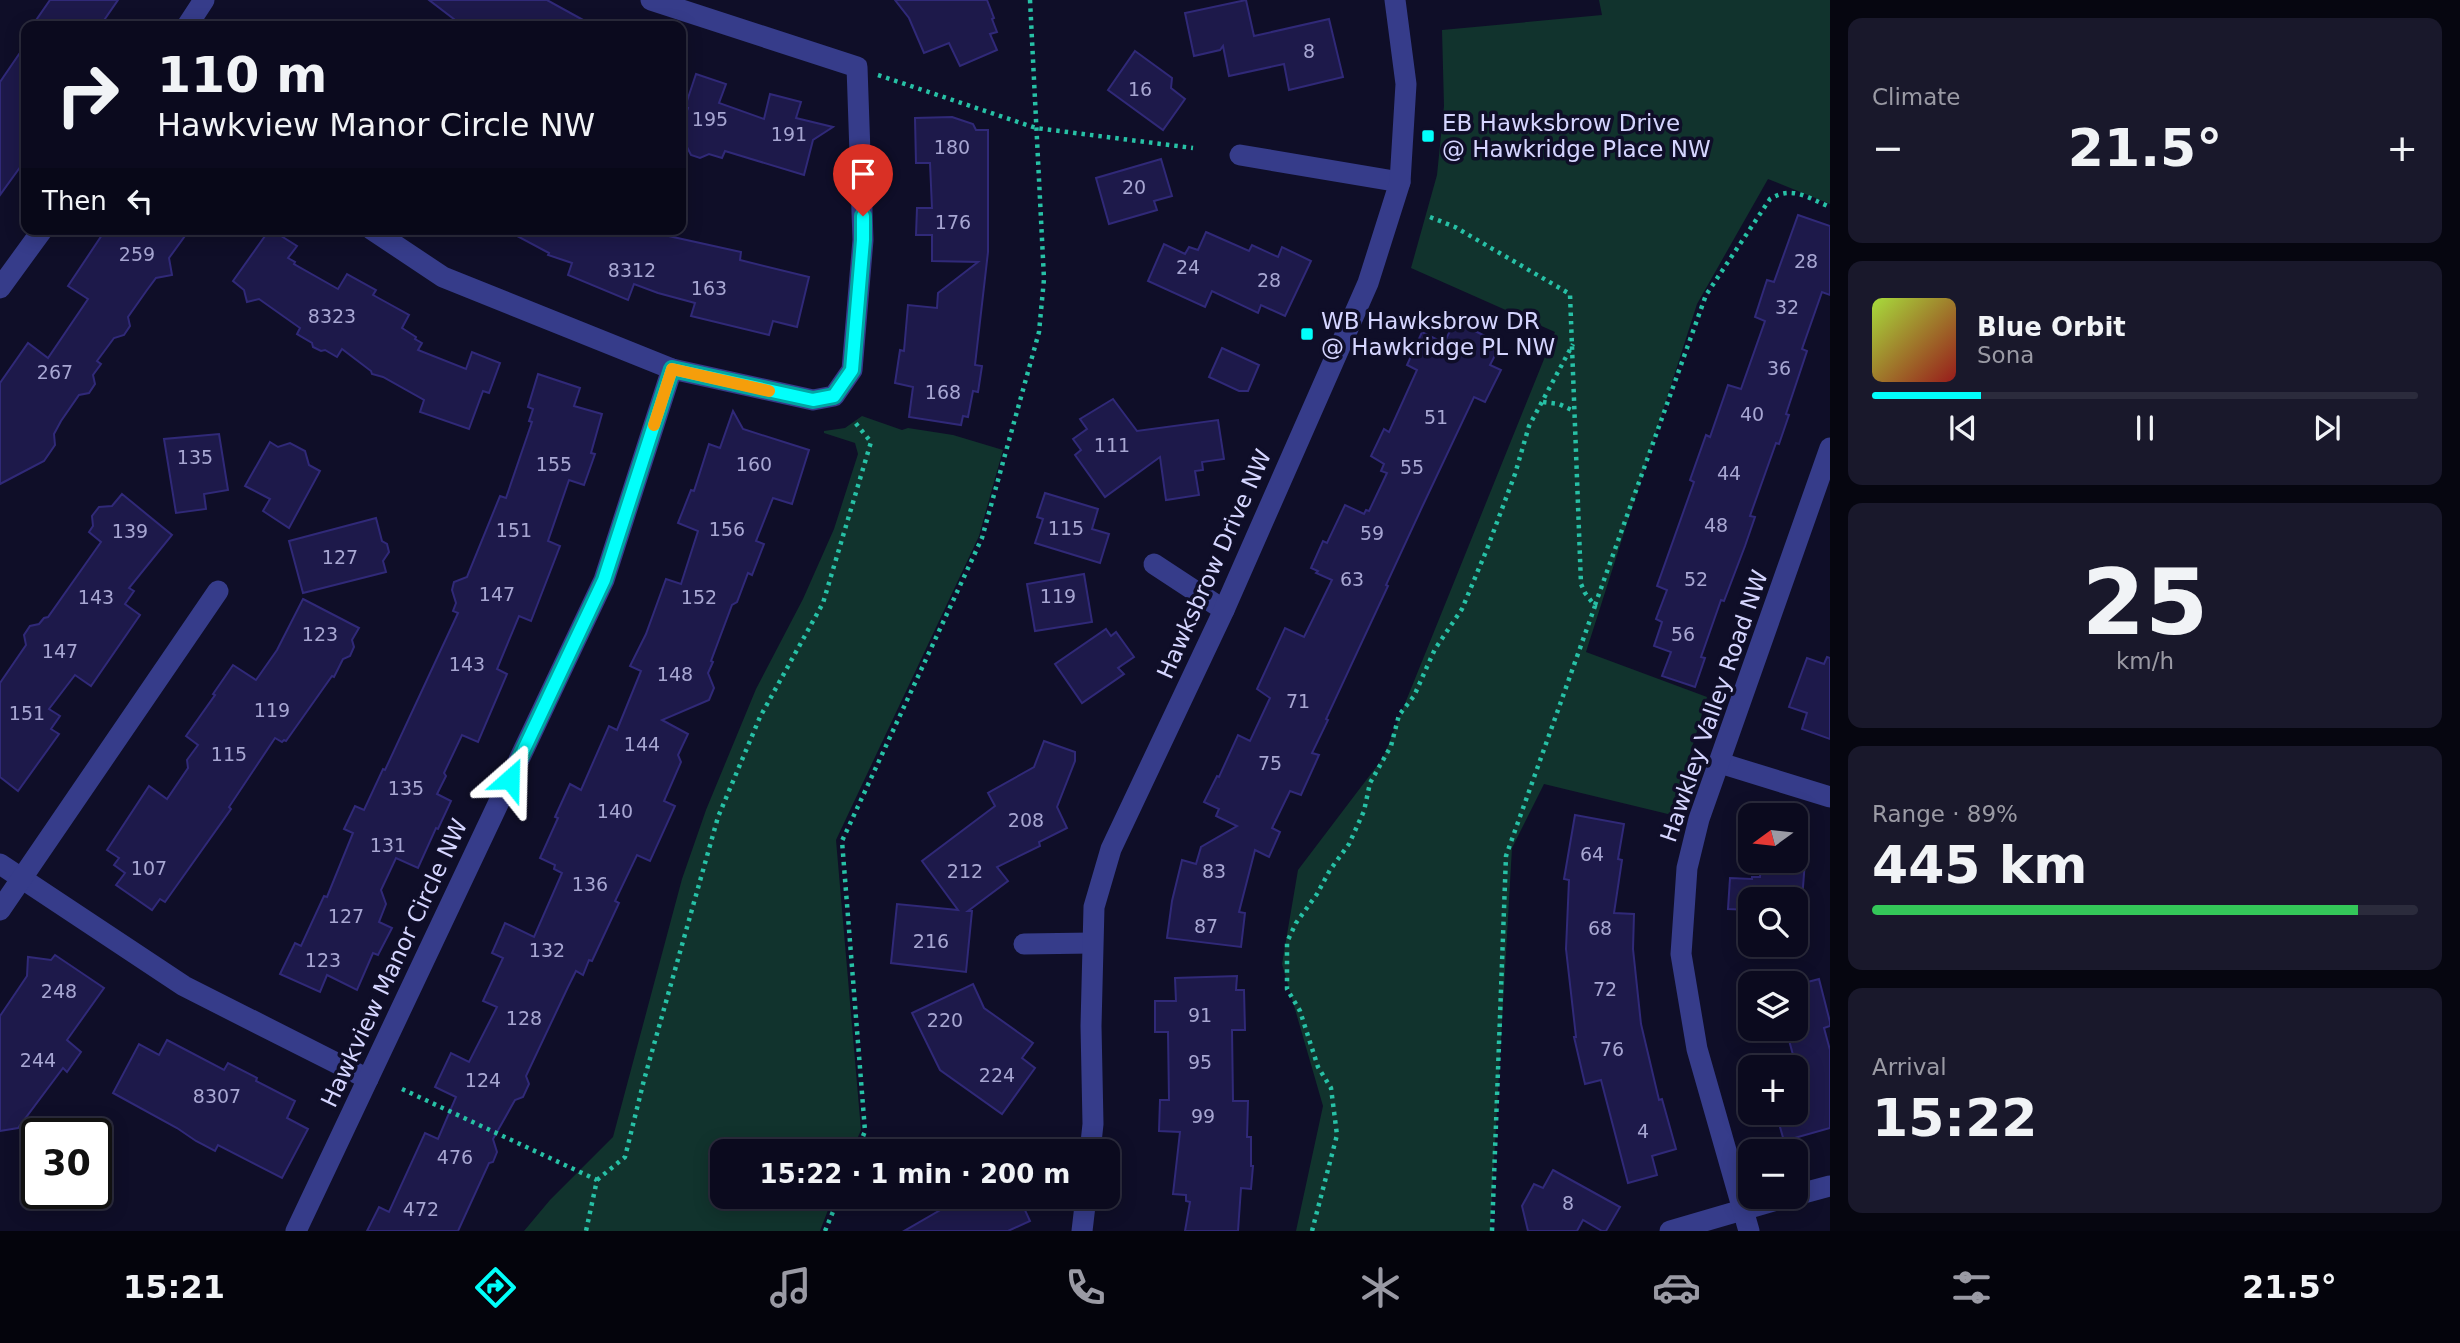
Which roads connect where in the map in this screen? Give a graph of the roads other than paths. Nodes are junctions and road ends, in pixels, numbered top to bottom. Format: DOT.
graph roads {
  1 [pos="204,0"];
  2 [pos="652,0"];
  3 [pos="1395,0"];
  4 [pos="190,21"];
  5 [pos="1240,155"];
  6 [pos="1400,182"];
  7 [pos="39,235"];
  8 [pos="380,235"];
  9 [pos="0,288"];
  10 [pos="672,369"];
  11 [pos="1830,448"];
  12 [pos="1154,564"];
  13 [pos="218,591"];
  14 [pos="1224,610"];
  15 [pos="1720,762"];
  16 [pos="1830,797"];
  17 [pos="0,864"];
  18 [pos="21,879"];
  19 [pos="0,909"];
  20 [pos="1092,943"];
  21 [pos="1024,944"];
  22 [pos="368,1079"];
  23 [pos="1091,1139"];
  24 [pos="1830,1186"];
  25 [pos="1738,1191"];
  26 [pos="1808,1192"];
  27 [pos="1085,1209"];
  28 [pos="1740,1209"];
  29 [pos="1743,1209"];
  30 [pos="296,1231"];
  31 [pos="1082,1231"];
  32 [pos="1670,1231"];
  33 [pos="1748,1231"];
  1 -- 4 [label="street"];
  2 -- 10 [label="street"];
  3 -- 6 [label="street, Hawksbrow Drive NW"];
  5 -- 6 [label="street"];
  6 -- 14 [label="street, Hawksbrow Drive NW"];
  7 -- 9 [label="street"];
  8 -- 10 [label="street"];
  10 -- 22 [label="street, Hawkview Manor Circle NW"];
  11 -- 15 [label="street, Hawkley Valley Road NW"];
  12 -- 14 [label="street"];
  13 -- 18 [label="street"];
  14 -- 20 [label="street, Hawksbrow Drive NW"];
  15 -- 16 [label="street"];
  15 -- 25 [label="street, Hawkley Valley Road NW"];
  17 -- 18 [label="street"];
  18 -- 19 [label="street"];
  18 -- 22 [label="street"];
  20 -- 21 [label="street"];
  20 -- 23 [label="street, Hawksbrow Drive NW"];
  22 -- 30 [label="street, Hawkview Manor Circle NW"];
  24 -- 26 [label="street"];
  27 -- 31 [label="street"];
  28 -- 32 [label="street"];
  29 -- 33 [label="street, Hawkley Valley Road NW"];
}
